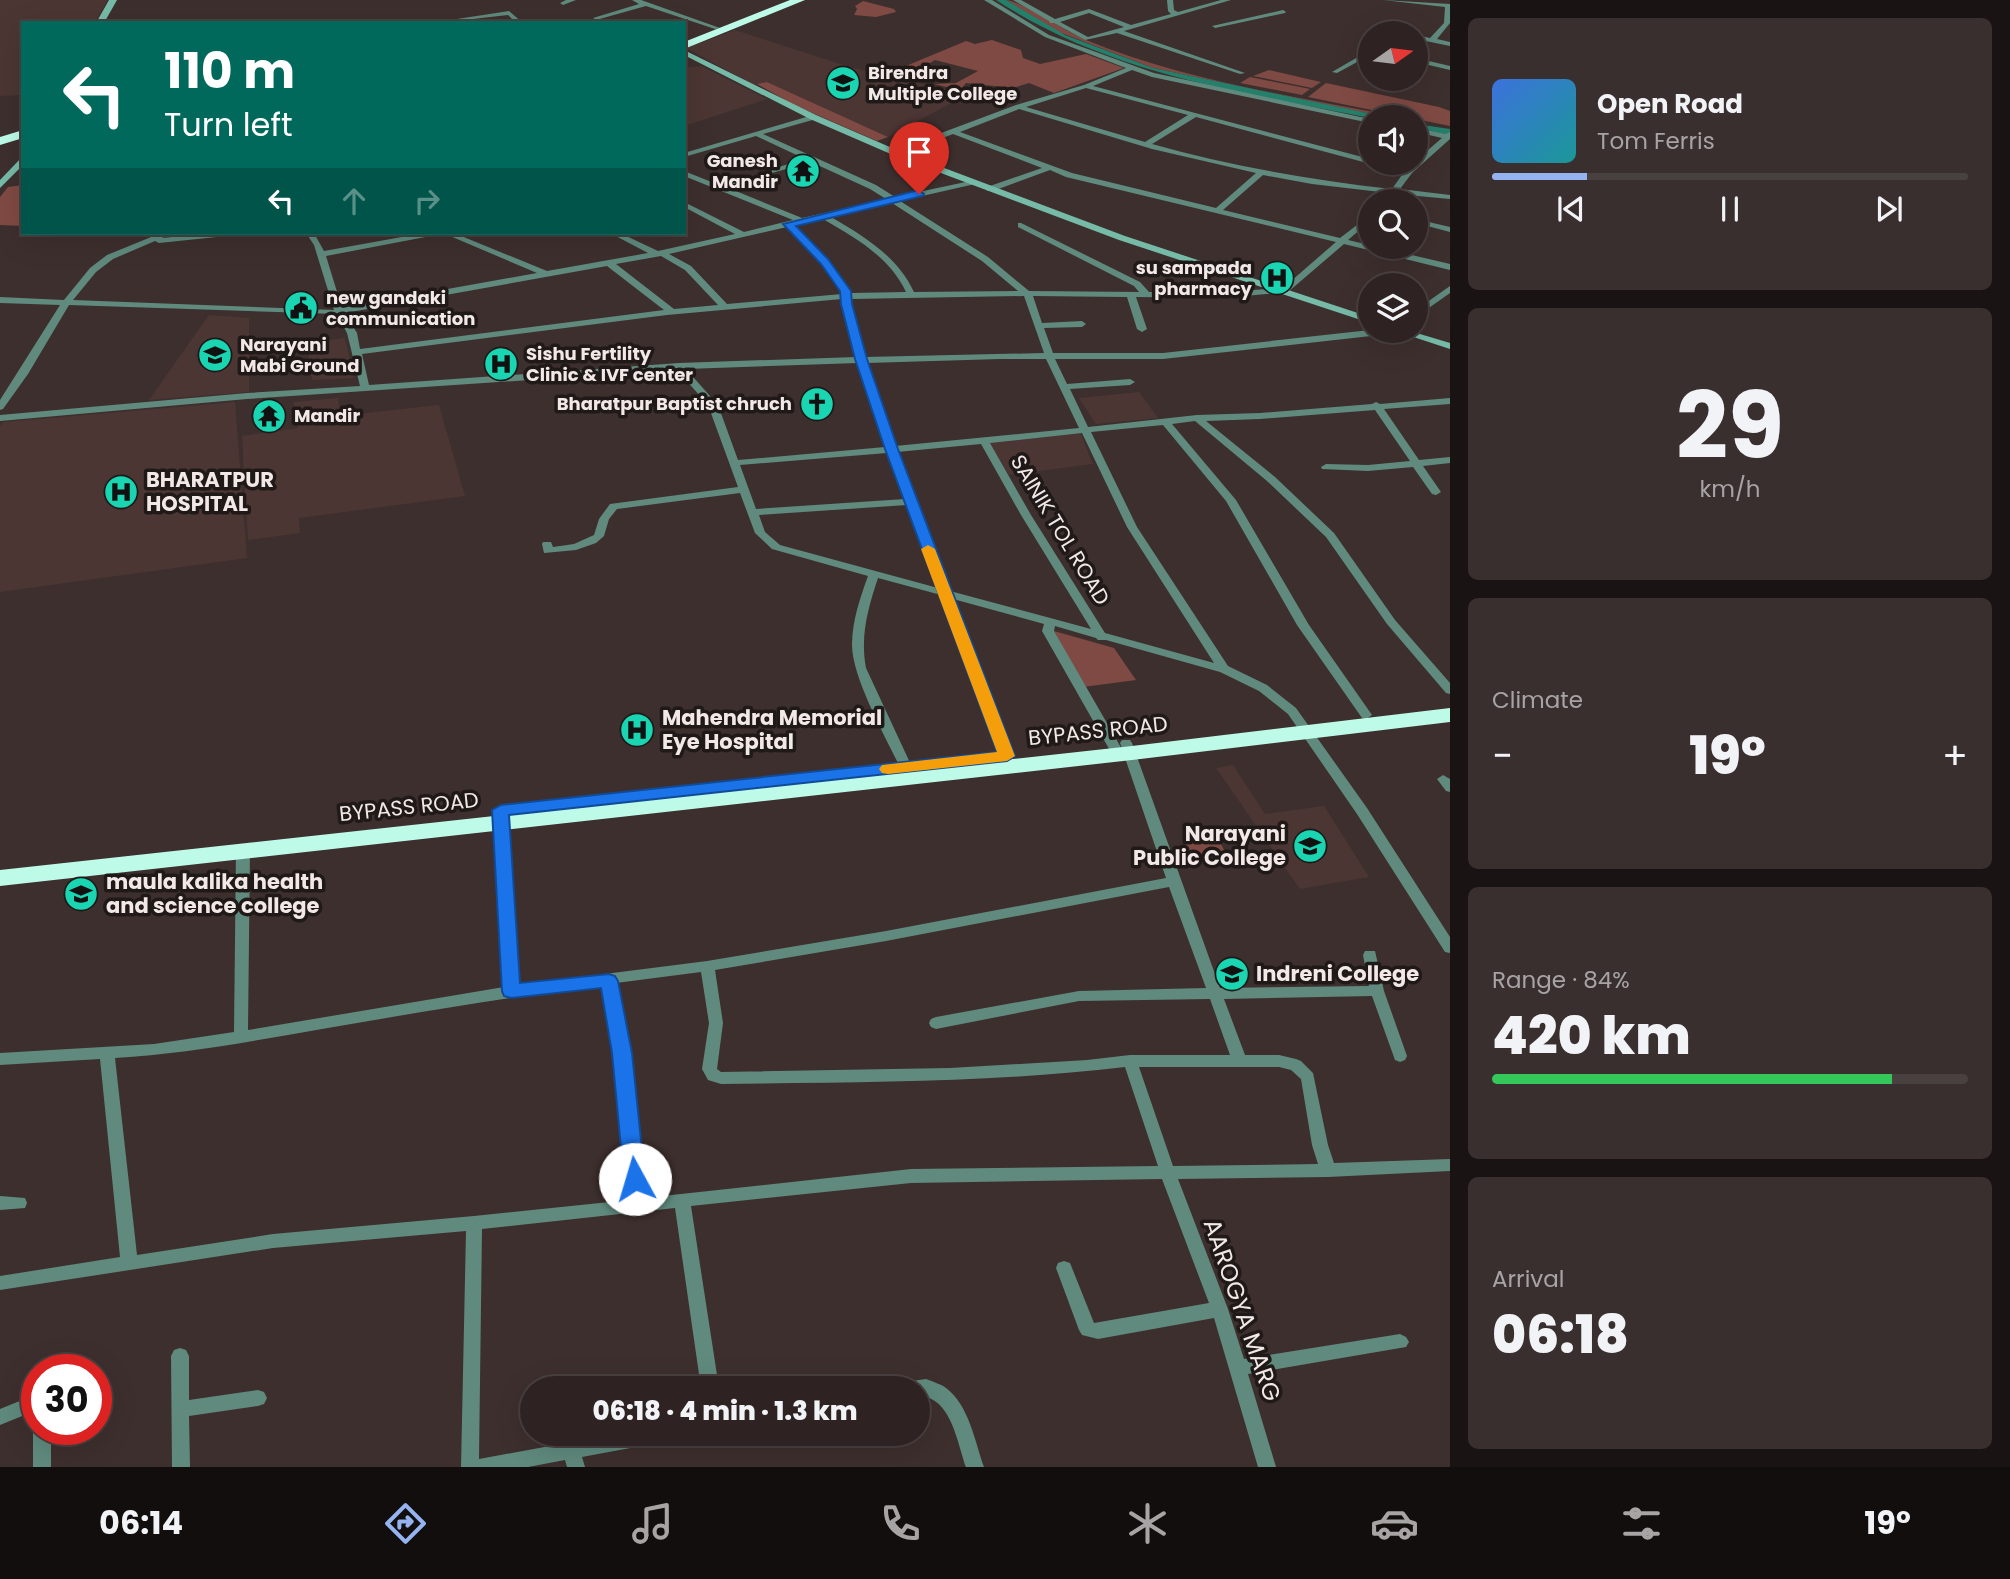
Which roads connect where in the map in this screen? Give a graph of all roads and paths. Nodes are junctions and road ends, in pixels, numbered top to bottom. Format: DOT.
graph roads {
  1 [pos="113,0"];
  2 [pos="573,0"];
  3 [pos="635,0"];
  4 [pos="786,0"];
  5 [pos="800,0"];
  6 [pos="987,0"];
  7 [pos="1016,0"];
  8 [pos="1170,0"];
  9 [pos="1228,0"];
  10 [pos="1386,0"];
  11 [pos="1423,2"];
  12 [pos="563,3"];
  13 [pos="646,4"];
  14 [pos="1202,6"];
  15 [pos="1449,6"];
  16 [pos="452,10"];
  17 [pos="1211,12"];
  18 [pos="1283,12"];
  19 [pos="1175,13"];
  20 [pos="1220,17"];
  21 [pos="596,18"];
  22 [pos="101,21"];
  23 [pos="461,21"];
  24 [pos="518,21"];
  25 [pos="1052,22"];
  26 [pos="1229,23"];
  27 [pos="1215,26"];
  28 [pos="1130,27"];
  29 [pos="717,28"];
  30 [pos="1118,30"];
  31 [pos="686,38"];
  32 [pos="1428,39"];
  33 [pos="1432,40"];
  34 [pos="1448,43"];
  35 [pos="686,45"];
  36 [pos="686,52"];
  37 [pos="1428,57"];
  38 [pos="1358,59"];
  39 [pos="1428,63"];
  40 [pos="1131,68"];
  41 [pos="1450,68"];
  42 [pos="1335,72"];
  43 [pos="1242,73"];
  44 [pos="1086,86"];
  45 [pos="1019,107"];
  46 [pos="1194,115"];
  47 [pos="813,117"];
  48 [pos="1358,118"];
  49 [pos="954,132"];
  50 [pos="1428,132"];
  51 [pos="757,134"];
  52 [pos="1449,136"];
  53 [pos="0,141"];
  54 [pos="1147,144"];
  55 [pos="17,149"];
  56 [pos="896,153"];
  57 [pos="686,154"];
  58 [pos="1428,155"];
  59 [pos="1358,158"];
  60 [pos="812,159"];
  61 [pos="1049,168"];
  62 [pos="775,171"];
  63 [pos="1262,172"];
  64 [pos="686,174"];
  65 [pos="750,179"];
  66 [pos="972,182"];
  67 [pos="0,185"];
  68 [pos="725,188"];
  69 [pos="990,189"];
  70 [pos="1379,189"];
  71 [pos="1428,194"];
  72 [pos="1450,197"];
  73 [pos="893,200"];
  74 [pos="686,205"];
  75 [pos="1218,210"];
  76 [pos="824,216"];
  77 [pos="802,221"];
  78 [pos="789,224"];
  79 [pos="1428,224"];
  80 [pos="1021,225"];
  81 [pos="1358,226"];
  82 [pos="1450,230"];
  83 [pos="742,234"];
  84 [pos="163,235"];
  85 [pos="216,235"];
  86 [pos="311,235"];
  87 [pos="425,235"];
  88 [pos="452,235"];
  89 [pos="619,235"];
  90 [pos="148,242"];
  91 [pos="1339,242"];
  92 [pos="660,253"];
  93 [pos="321,254"];
  94 [pos="609,263"];
  95 [pos="1450,267"];
  96 [pos="545,273"];
  97 [pos="1450,289"];
  98 [pos="1285,290"];
  99 [pos="911,294"];
  100 [pos="1028,294"];
  101 [pos="1147,295"];
  102 [pos="847,296"];
  103 [pos="1131,296"];
  104 [pos="0,300"];
  105 [pos="66,303"];
  106 [pos="1428,305"];
  107 [pos="724,306"];
  108 [pos="339,311"];
  109 [pos="673,312"];
  110 [pos="1358,316"];
  111 [pos="1082,324"];
  112 [pos="1038,326"];
  113 [pos="1142,329"];
  114 [pos="1358,334"];
  115 [pos="1428,339"];
  116 [pos="1450,346"];
  117 [pos="358,352"];
  118 [pos="1050,358"];
  119 [pos="861,359"];
  120 [pos="679,366"];
  121 [pos="1130,382"];
  122 [pos="1063,387"];
  123 [pos="365,388"];
  124 [pos="1450,401"];
  125 [pos="1376,405"];
  126 [pos="0,407"];
  127 [pos="0,418"];
  128 [pos="1197,418"];
  129 [pos="1166,421"];
  130 [pos="1083,428"];
  131 [pos="985,441"];
  132 [pos="891,449"];
  133 [pos="1450,460"];
  134 [pos="1414,461"];
  135 [pos="734,463"];
  136 [pos="1326,467"];
  137 [pos="744,489"];
  138 [pos="1436,492"];
  139 [pos="910,502"];
  140 [pos="752,512"];
  141 [pos="547,544"];
  142 [pos="874,575"];
  143 [pos="945,595"];
  144 [pos="1051,624"];
  145 [pos="1102,638"];
  146 [pos="1224,669"];
  147 [pos="1450,690"];
  148 [pos="1450,706"];
  149 [pos="1366,715"];
  150 [pos="1450,715"];
  151 [pos="1303,727"];
  152 [pos="1122,748"];
  153 [pos="1007,756"];
  154 [pos="906,767"];
  155 [pos="743,790"];
  156 [pos="502,816"];
  157 [pos="243,849"];
  158 [pos="0,863"];
  159 [pos="0,878"];
  160 [pos="1174,881"];
  161 [pos="1450,948"];
  162 [pos="1370,955"];
  163 [pos="707,966"];
  164 [pos="609,981"];
  165 [pos="511,991"];
  166 [pos="1377,991"];
  167 [pos="1216,992"];
  168 [pos="936,1023"];
  169 [pos="241,1037"];
  170 [pos="107,1053"];
  171 [pos="1400,1056"];
  172 [pos="0,1059"];
  173 [pos="1240,1060"];
  174 [pos="1130,1061"];
  175 [pos="1450,1165"];
  176 [pos="1167,1170"];
  177 [pos="1328,1170"];
  178 [pos="682,1200"];
  179 [pos="0,1203"];
  180 [pos="19,1203"];
  181 [pos="637,1204"];
  182 [pos="474,1223"];
  183 [pos="129,1261"];
  184 [pos="1064,1268"];
  185 [pos="0,1283"];
  186 [pos="1220,1309"];
  187 [pos="1400,1342"];
  188 [pos="180,1356"];
  189 [pos="1239,1368"];
  190 [pos="708,1376"];
  191 [pos="930,1388"];
  192 [pos="258,1398"];
  193 [pos="21,1408"];
  194 [pos="182,1409"];
  195 [pos="0,1417"];
  196 [pos="42,1445"];
  197 [pos="623,1446"];
  198 [pos="574,1460"];
  199 [pos="42,1467"];
  200 [pos="181,1467"];
  201 [pos="470,1467"];
  202 [pos="481,1467"];
  203 [pos="975,1467"];
  204 [pos="1268,1467"];
  1 -- 22 [label="street"];
  2 -- 12 [label="street"];
  3 -- 13 [label="street"];
  4 -- 29 [label="highway"];
  5 -- 35 [label="highway"];
  6 -- 40 [label="street"];
  7 -- 25 [label="street"];
  8 -- 19 [label="street"];
  9 -- 14 [label="street"];
  10 -- 11 [label="street"];
  11 -- 15 [label="street"];
  13 -- 21 [label="street"];
  13 -- 29 [label="street"];
  14 -- 17 [label="street"];
  14 -- 19 [label="street"];
  15 -- 33 [label="street"];
  16 -- 23 [label="street"];
  18 -- 26 [label="street"];
  19 -- 28 [label="street"];
  20 -- 26 [label="street"];
  23 -- 24 [label="street"];
  25 -- 28 [label="street"];
  25 -- 30 [label="street"];
  26 -- 27 [label="street"];
  28 -- 30 [label="street"];
  29 -- 31 [label="highway"];
  30 -- 43 [label="street"];
  32 -- 33 [label="street"];
  33 -- 34 [label="street"];
  34 -- 37 [label="street"];
  36 -- 47 [label="street"];
  38 -- 42 [label="street"];
  39 -- 41 [label="street"];
  40 -- 44 [label="street"];
  40 -- 48 [label="street"];
  44 -- 45 [label="street"];
  44 -- 46 [label="street"];
  45 -- 49 [label="street"];
  45 -- 54 [label="street"];
  46 -- 54 [label="street"];
  46 -- 59 [label="street"];
  47 -- 51 [label="street"];
  47 -- 56 [label="street"];
  49 -- 56 [label="street"];
  49 -- 61 [label="street"];
  50 -- 52 [label="street"];
  51 -- 57 [label="street"];
  51 -- 60 [label="street"];
  52 -- 58 [label="street"];
  53 -- 55 [label="highway"];
  54 -- 63 [label="street"];
  55 -- 67 [label="street"];
  56 -- 66 [label="street"];
  60 -- 62 [label="street"];
  60 -- 73 [label="street"];
  61 -- 69 [label="street"];
  61 -- 75 [label="street"];
  63 -- 70 [label="street"];
  63 -- 75 [label="street"];
  64 -- 68 [label="street"];
  65 -- 68 [label="street"];
  66 -- 69 [label="street"];
  66 -- 73 [label="street"];
  68 -- 77 [label="street"];
  69 -- 98 [label="street"];
  71 -- 72 [label="street"];
  73 -- 76 [label="street"];
  73 -- 100 [label="street"];
  74 -- 83 [label="street"];
  75 -- 91 [label="street"];
  76 -- 77 [label="street"];
  76 -- 99 [label="street"];
  77 -- 78 [label="street"];
  78 -- 83 [label="street"];
  78 -- 102 [label="street"];
  79 -- 82 [label="street"];
  80 -- 101 [label="street"];
  81 -- 91 [label="street"];
  83 -- 92 [label="street"];
  84 -- 90 [label="street"];
  85 -- 90 [label="street"];
  86 -- 93 [label="street"];
  87 -- 93 [label="street"];
  88 -- 96 [label="street"];
  89 -- 92 [label="street"];
  90 -- 105 [label="street"];
  91 -- 95 [label="street"];
  91 -- 98 [label="street"];
  92 -- 94 [label="street"];
  92 -- 107 [label="street"];
  93 -- 108 [label="street"];
  94 -- 96 [label="street"];
  94 -- 109 [label="street"];
  96 -- 108 [label="street"];
  97 -- 106 [label="street"];
  98 -- 101 [label="street"];
  98 -- 110 [label="street"];
  99 -- 100 [label="street"];
  99 -- 102 [label="street"];
  100 -- 103 [label="street"];
  100 -- 112 [label="street"];
  101 -- 103 [label="street"];
  102 -- 107 [label="street"];
  102 -- 119 [label="street"];
  103 -- 113 [label="street"];
  104 -- 105 [label="street"];
  105 -- 108 [label="street"];
  105 -- 126 [label="street"];
  107 -- 109 [label="street"];
  108 -- 117 [label="street"];
  109 -- 117 [label="street"];
  111 -- 112 [label="street"];
  112 -- 118 [label="street"];
  114 -- 118 [label="street"];
  115 -- 116 [label="street"];
  117 -- 123 [label="street"];
  118 -- 119 [label="street"];
  118 -- 122 [label="street"];
  119 -- 120 [label="street"];
  119 -- 132 [label="street"];
  120 -- 123 [label="street"];
  120 -- 135 [label="street"];
  121 -- 122 [label="street"];
  122 -- 130 [label="street"];
  123 -- 127 [label="street"];
  124 -- 125 [label="street"];
  125 -- 128 [label="street"];
  125 -- 134 [label="street"];
  128 -- 129 [label="street"];
  128 -- 147 [label="street"];
  129 -- 130 [label="street"];
  129 -- 149 [label="street"];
  130 -- 131 [label="street"];
  130 -- 146 [label="street"];
  131 -- 132 [label="street"];
  131 -- 145 [label="street, SAINIK TOL ROAD"];
  132 -- 135 [label="street"];
  132 -- 139 [label="street"];
  133 -- 134 [label="street"];
  134 -- 136 [label="street"];
  134 -- 138 [label="street"];
  135 -- 137 [label="street"];
  137 -- 140 [label="street"];
  137 -- 141 [label="street"];
  139 -- 140 [label="street"];
  139 -- 143 [label="street"];
  140 -- 142 [label="street"];
  142 -- 143 [label="street"];
  142 -- 154 [label="street"];
  143 -- 144 [label="street"];
  143 -- 153 [label="street"];
  144 -- 145 [label="street"];
  144 -- 152 [label="street"];
  145 -- 146 [label="street"];
  146 -- 151 [label="street"];
  148 -- 149 [label="highway, BYPASS ROAD"];
  149 -- 151 [label="highway, BYPASS ROAD"];
  150 -- 151 [label="highway, BYPASS ROAD"];
  151 -- 152 [label="highway, BYPASS ROAD"];
  151 -- 161 [label="street"];
  152 -- 153 [label="highway, BYPASS ROAD"];
  152 -- 155 [label="highway, BYPASS ROAD"];
  152 -- 160 [label="street"];
  153 -- 154 [label="highway, BYPASS ROAD"];
  154 -- 155 [label="highway, BYPASS ROAD"];
  155 -- 156 [label="highway, BYPASS ROAD"];
  156 -- 157 [label="highway, BYPASS ROAD"];
  156 -- 158 [label="highway, BYPASS ROAD"];
  156 -- 165 [label="street"];
  157 -- 159 [label="highway, BYPASS ROAD"];
  157 -- 169 [label="street"];
  160 -- 163 [label="street"];
  160 -- 167 [label="street"];
  162 -- 166 [label="street"];
  163 -- 164 [label="street"];
  163 -- 174 [label="street"];
  164 -- 165 [label="street"];
  164 -- 181 [label="street"];
  165 -- 169 [label="street"];
  166 -- 167 [label="street"];
  166 -- 171 [label="street"];
  167 -- 168 [label="street"];
  167 -- 173 [label="street"];
  169 -- 170 [label="street"];
  170 -- 172 [label="street"];
  170 -- 183 [label="street"];
  173 -- 174 [label="street"];
  173 -- 177 [label="street"];
  174 -- 176 [label="street, AAROGYA MARG"];
  175 -- 177 [label="street"];
  176 -- 177 [label="street"];
  176 -- 178 [label="street"];
  176 -- 186 [label="street, AAROGYA MARG"];
  178 -- 181 [label="street"];
  178 -- 190 [label="street"];
  179 -- 180 [label="street"];
  181 -- 182 [label="street"];
  182 -- 183 [label="street"];
  182 -- 201 [label="street"];
  183 -- 185 [label="street"];
  184 -- 186 [label="street"];
  186 -- 189 [label="street, AAROGYA MARG"];
  187 -- 189 [label="street"];
  188 -- 194 [label="street"];
  189 -- 204 [label="street, AAROGYA MARG"];
  191 -- 203 [label="street"];
  192 -- 194 [label="street"];
  193 -- 195 [label="street"];
  194 -- 200 [label="street"];
  196 -- 199 [label="street"];
  197 -- 198 [label="street"];
  198 -- 202 [label="street"];
}
